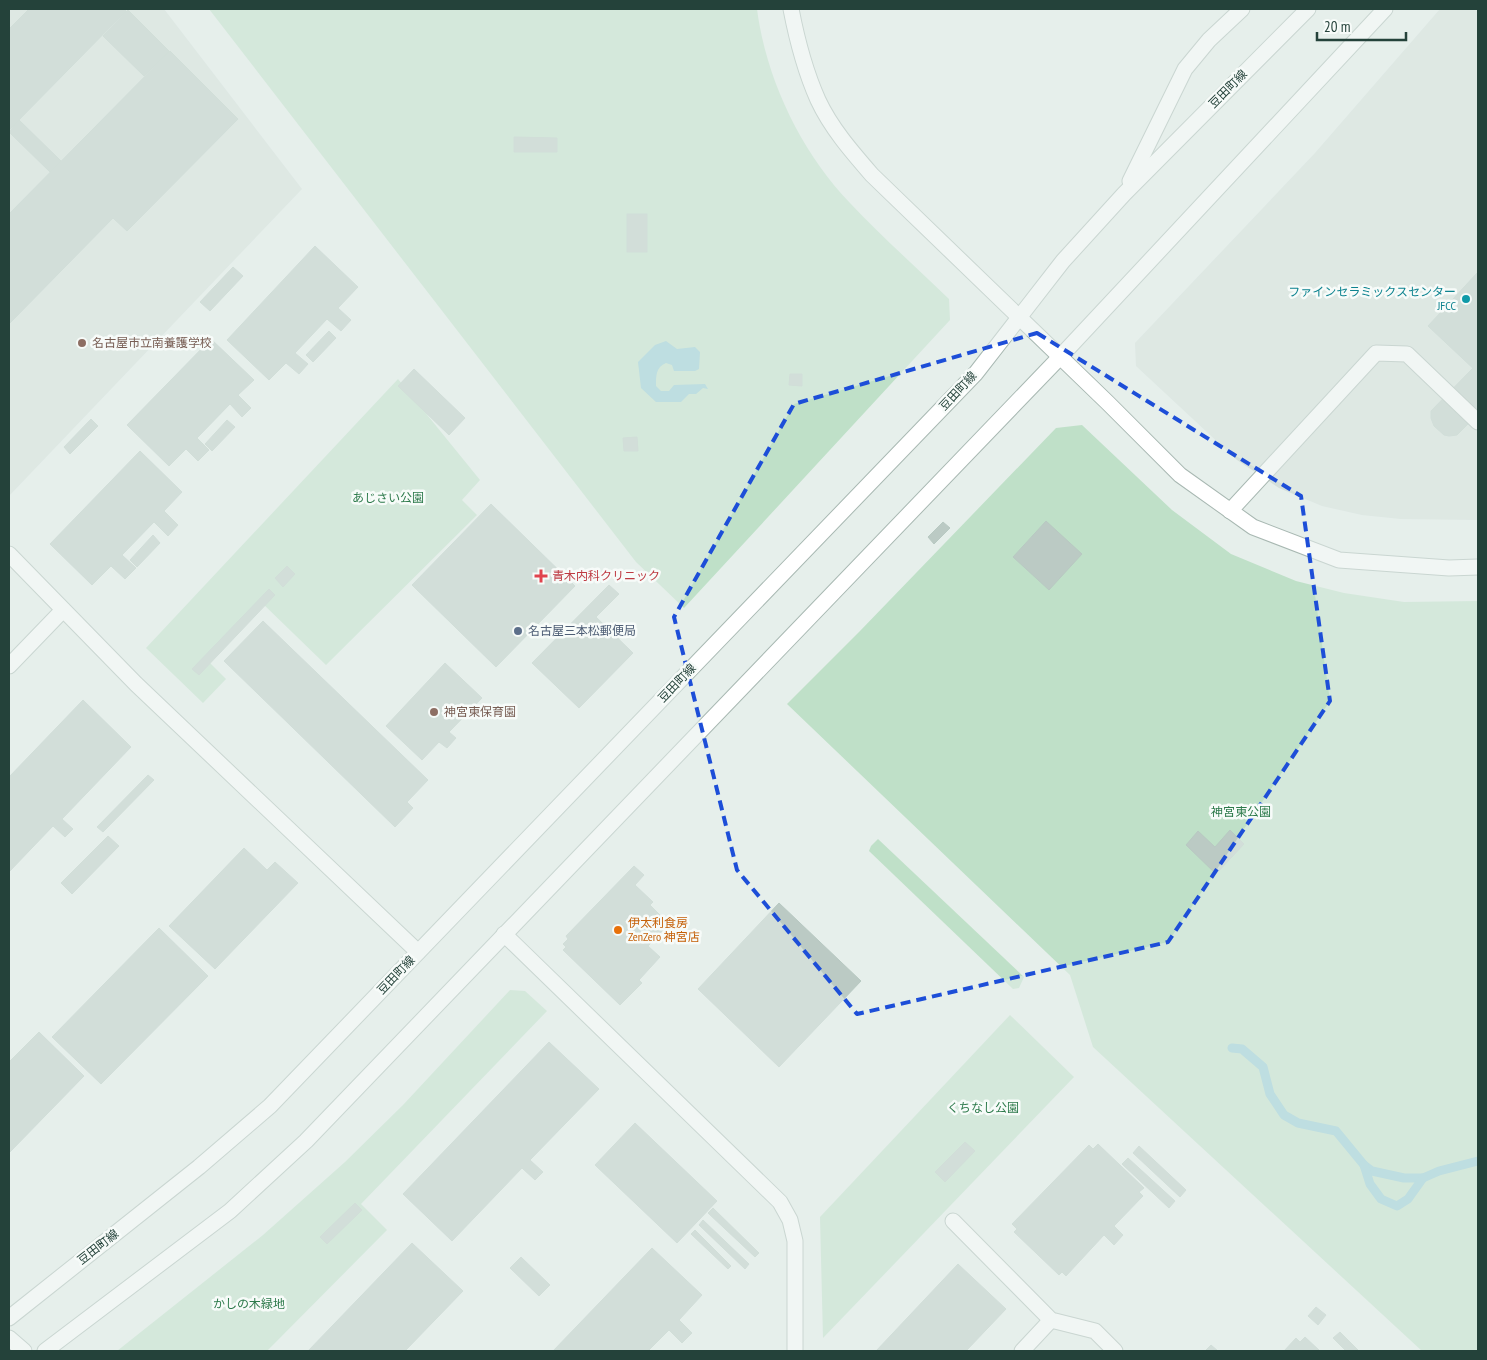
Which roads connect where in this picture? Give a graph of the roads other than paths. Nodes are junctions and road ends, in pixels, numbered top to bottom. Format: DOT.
graph roads {
  1 [pos="791,9"];
  2 [pos="1242,9"];
  3 [pos="1308,9"];
  4 [pos="1385,9"];
  5 [pos="1124,194"];
  6 [pos="1019,317"];
  7 [pos="1060,357"];
  8 [pos="1478,422"];
  9 [pos="1230,511"];
  10 [pos="9,554"];
  11 [pos="1478,568"];
  12 [pos="63,610"];
  13 [pos="9,666"];
  14 [pos="504,934"];
  15 [pos="418,952"];
  16 [pos="953,1221"];
  17 [pos="9,1318"];
  18 [pos="1051,1320"];
  19 [pos="9,1338"];
  20 [pos="24,1351"];
  21 [pos="45,1351"];
  22 [pos="795,1351"];
  23 [pos="1022,1351"];
  24 [pos="1115,1351"];
  1 -- 6 [label="street"];
  2 -- 5 [label="street"];
  3 -- 5 [label="street, 豆田町線"];
  4 -- 7 [label="street"];
  5 -- 6 [label="street, 豆田町線"];
  6 -- 7 [label="street"];
  6 -- 15 [label="street, 豆田町線"];
  7 -- 9 [label="street"];
  7 -- 14 [label="street"];
  8 -- 9 [label="street"];
  9 -- 11 [label="street"];
  10 -- 12 [label="street"];
  12 -- 13 [label="street"];
  12 -- 15 [label="street"];
  14 -- 21 [label="street"];
  14 -- 22 [label="street"];
  15 -- 17 [label="street, 豆田町線"];
  16 -- 18 [label="street"];
  18 -- 23 [label="street"];
  18 -- 24 [label="street"];
  19 -- 20 [label="street"];
}
